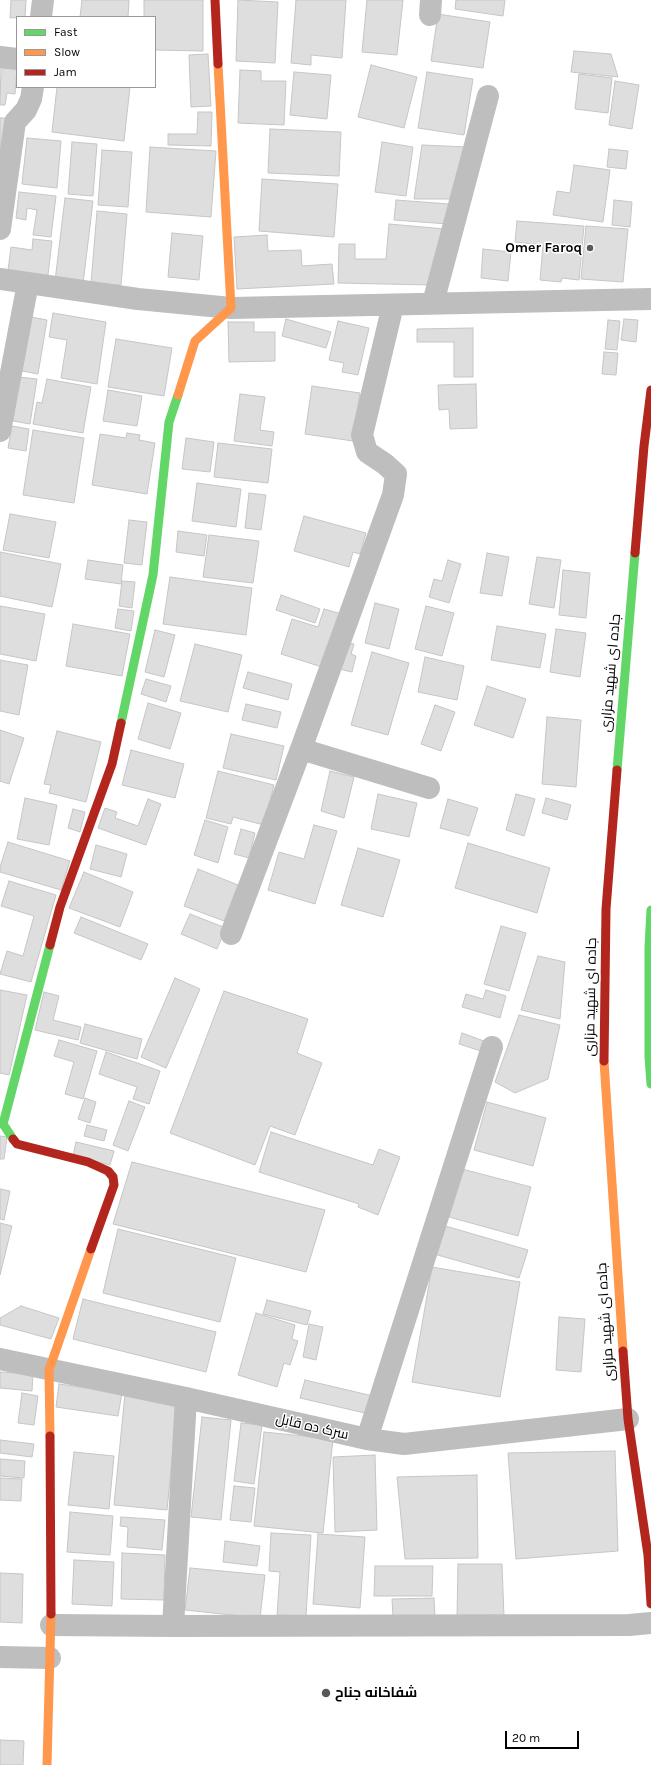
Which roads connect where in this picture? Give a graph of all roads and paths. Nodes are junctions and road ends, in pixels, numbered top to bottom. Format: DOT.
graph roads {
  1 [pos="43,0"];
  2 [pos="215,0"];
  3 [pos="42,16"];
  4 [pos="0,57"];
  5 [pos="16,59"];
  6 [pos="33,88"];
  7 [pos="488,96"];
  8 [pos="0,230"];
  9 [pos="0,278"];
  10 [pos="28,283"];
  11 [pos="651,299"];
  12 [pos="433,303"];
  13 [pos="393,305"];
  14 [pos="231,308"];
  15 [pos="651,390"];
  16 [pos="0,431"];
  17 [pos="301,749"];
  18 [pos="429,788"];
  19 [pos="651,911"];
  20 [pos="232,934"];
  21 [pos="650,947"];
  22 [pos="492,1047"];
  23 [pos="651,1084"];
  24 [pos="0,1359"];
  25 [pos="49,1370"];
  26 [pos="186,1398"];
  27 [pos="628,1419"];
  28 [pos="367,1439"];
  29 [pos="651,1604"];
  30 [pos="651,1623"];
  31 [pos="51,1625"];
  32 [pos="173,1626"];
  33 [pos="0,1657"];
  34 [pos="50,1658"];
  35 [pos="47,1765"];
  1 -- 3 [label="street"];
  2 -- 14 [label="street"];
  4 -- 5 [label="street"];
  6 -- 8 [label="street"];
  7 -- 12 [label="street"];
  9 -- 10 [label="street"];
  10 -- 14 [label="street"];
  10 -- 16 [label="street"];
  11 -- 12 [label="street"];
  12 -- 13 [label="street"];
  13 -- 14 [label="street"];
  13 -- 17 [label="street"];
  14 -- 25 [label="street"];
  15 -- 27 [label="street, جاده ای شهید مزاری"];
  17 -- 18 [label="street"];
  17 -- 20 [label="street"];
  19 -- 21 [label="street"];
  21 -- 23 [label="street"];
  22 -- 28 [label="street"];
  24 -- 25 [label="street, سرک ده قابل"];
  25 -- 26 [label="street, سرک ده قابل"];
  25 -- 31 [label="street"];
  26 -- 28 [label="street, سرک ده قابل"];
  26 -- 32 [label="street"];
  27 -- 28 [label="street, سرک ده قابل"];
  27 -- 29 [label="street, جاده ای شهید مزاری"];
  30 -- 32 [label="street"];
  31 -- 32 [label="street"];
  31 -- 34 [label="street"];
  33 -- 34 [label="street"];
  34 -- 35 [label="street"];
}
